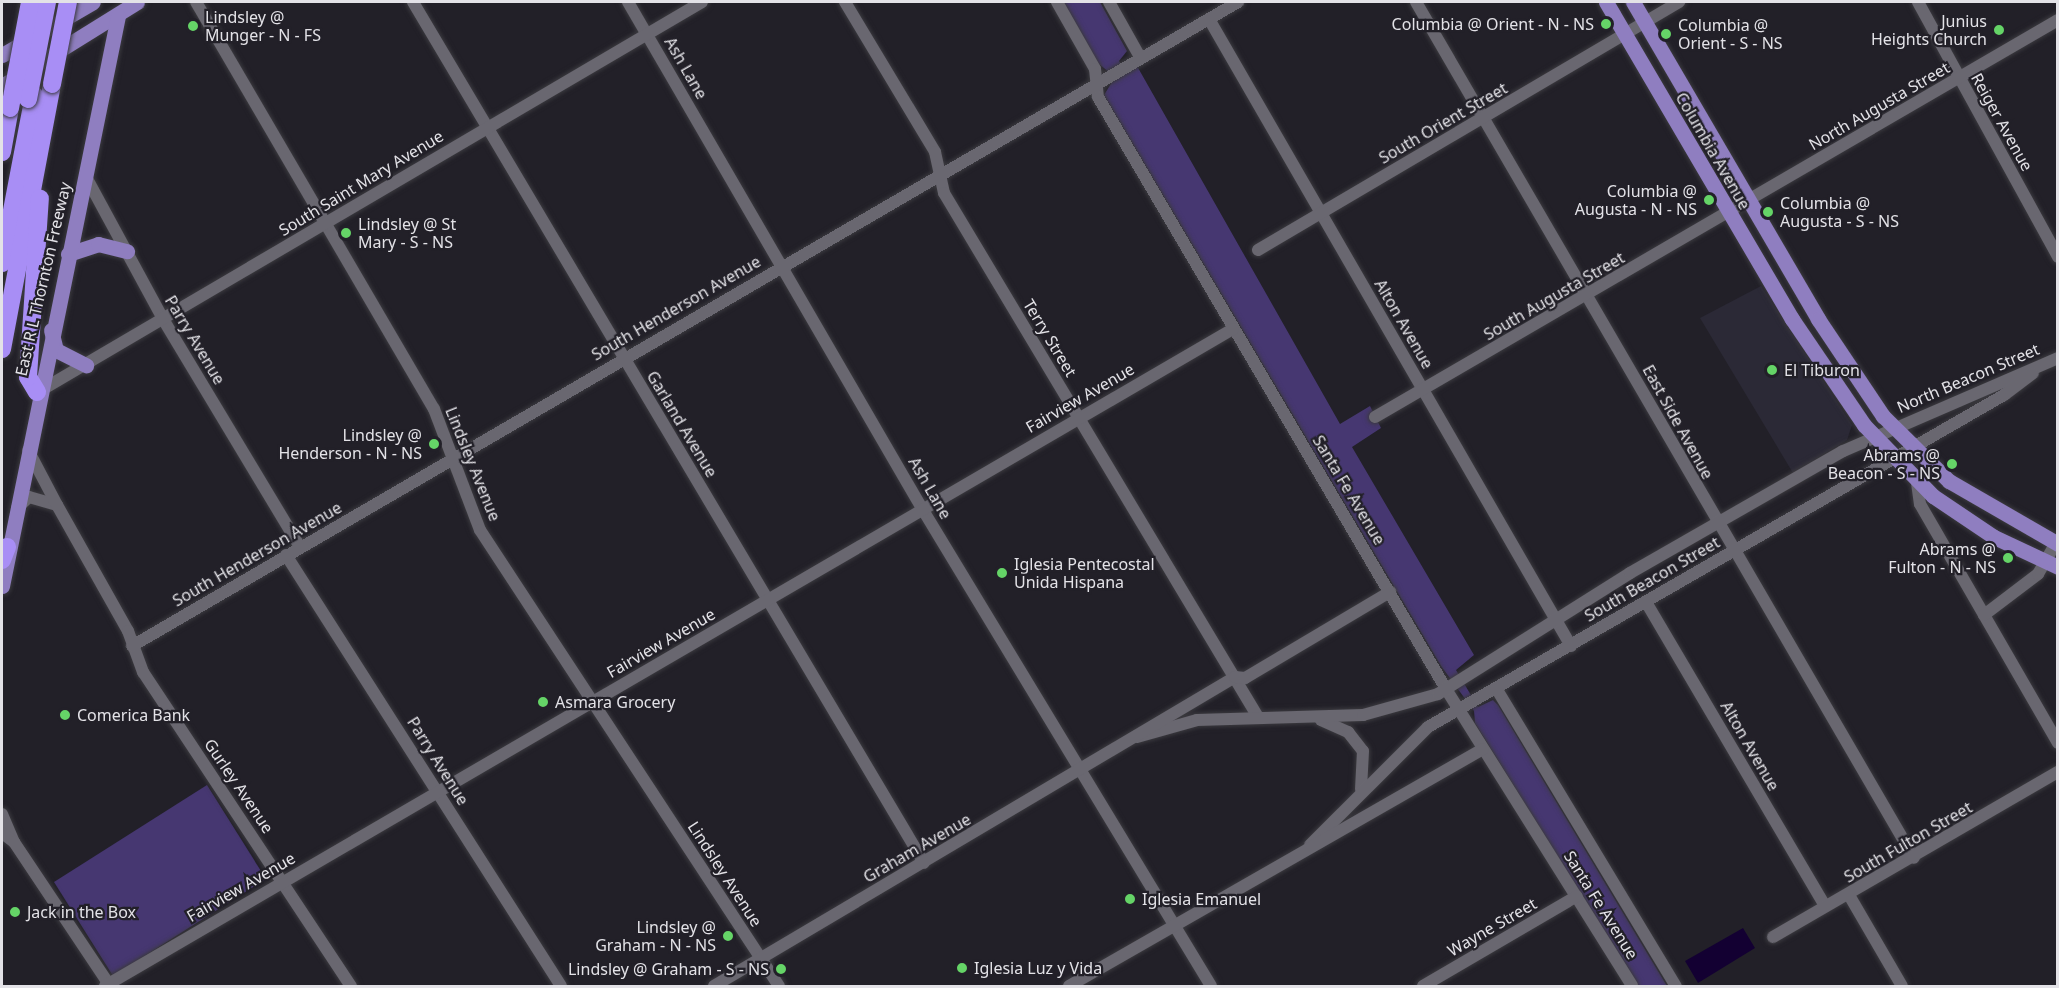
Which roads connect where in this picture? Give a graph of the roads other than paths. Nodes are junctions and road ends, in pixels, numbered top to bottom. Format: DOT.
graph roads {
  1 [pos="30,2"];
  2 [pos="46,2"];
  3 [pos="52,2"];
  4 [pos="68,2"];
  5 [pos="93,2"];
  6 [pos="137,2"];
  7 [pos="196,2"];
  8 [pos="413,2"];
  9 [pos="628,2"];
  10 [pos="702,2"];
  11 [pos="845,2"];
  12 [pos="1057,2"];
  13 [pos="1109,2"];
  14 [pos="1238,2"];
  15 [pos="1416,2"];
  16 [pos="1606,2"];
  17 [pos="1633,2"];
  18 [pos="1679,2"];
  19 [pos="1918,2"];
  20 [pos="118,16"];
  21 [pos="1209,19"];
  22 [pos="2058,20"];
  23 [pos="1644,22"];
  24 [pos="647,33"];
  25 [pos="1623,34"];
  26 [pos="6,52"];
  27 [pos="1140,57"];
  28 [pos="1959,78"];
  29 [pos="1096,82"];
  30 [pos="2,86"];
  31 [pos="31,97"];
  32 [pos="1484,118"];
  33 [pos="487,127"];
  34 [pos="43,136"];
  35 [pos="2,152"];
  36 [pos="86,177"];
  37 [pos="939,177"];
  38 [pos="1748,201"];
  39 [pos="1728,212"];
  40 [pos="1320,213"];
  41 [pos="326,222"];
  42 [pos="2,234"];
  43 [pos="1258,250"];
  44 [pos="127,251"];
  45 [pos="68,254"];
  46 [pos="2058,257"];
  47 [pos="2,263"];
  48 [pos="781,265"];
  49 [pos="1587,295"];
  50 [pos="163,319"];
  51 [pos="51,323"];
  52 [pos="1233,329"];
  53 [pos="2,350"];
  54 [pos="624,357"];
  55 [pos="2058,358"];
  56 [pos="86,365"];
  57 [pos="2033,373"];
  58 [pos="1424,391"];
  59 [pos="37,392"];
  60 [pos="1375,417"];
  61 [pos="1078,418"];
  62 [pos="1892,428"];
  63 [pos="1873,436"];
  64 [pos="26,445"];
  65 [pos="1911,447"];
  66 [pos="453,458"];
  67 [pos="1891,458"];
  68 [pos="1917,483"];
  69 [pos="57,505"];
  70 [pos="923,510"];
  71 [pos="14,512"];
  72 [pos="1716,523"];
  73 [pos="2057,543"];
  74 [pos="300,547"];
  75 [pos="1734,550"];
  76 [pos="4,553"];
  77 [pos="286,555"];
  78 [pos="2052,565"];
  79 [pos="2,586"];
  80 [pos="1390,592"];
  81 [pos="768,601"];
  82 [pos="1646,602"];
  83 [pos="1984,615"];
  84 [pos="1557,620"];
  85 [pos="132,646"];
  86 [pos="1571,646"];
  87 [pos="1235,677"];
  88 [pos="1496,688"];
  89 [pos="1446,689"];
  90 [pos="593,701"];
  91 [pos="1458,709"];
  92 [pos="1258,717"];
  93 [pos="1318,719"];
  94 [pos="1137,737"];
  95 [pos="2058,743"];
  96 [pos="1483,749"];
  97 [pos="1079,772"];
  98 [pos="2058,772"];
  99 [pos="1362,789"];
  100 [pos="438,792"];
  101 [pos="2,814"];
  102 [pos="2,833"];
  103 [pos="14,842"];
  104 [pos="1310,845"];
  105 [pos="1914,858"];
  106 [pos="924,863"];
  107 [pos="284,881"];
  108 [pos="1849,895"];
  109 [pos="1577,896"];
  110 [pos="1825,906"];
  111 [pos="1174,925"];
  112 [pos="1773,937"];
  113 [pos="761,959"];
  114 [pos="108,986"];
  115 [pos="351,987"];
  116 [pos="561,987"];
  117 [pos="714,987"];
  118 [pos="779,987"];
  119 [pos="1069,987"];
  120 [pos="1210,987"];
  121 [pos="1423,987"];
  122 [pos="1632,987"];
  123 [pos="1676,987"];
  124 [pos="1902,987"];
  1 -- 35 [label="highway, bridge"];
  2 -- 31 [label="highway, bridge"];
  3 -- 31 [label="highway"];
  4 -- 34 [label="highway, East R L Thornton Freeway, bridge"];
  5 -- 26 [label="main road"];
  6 -- 20 [label="main road"];
  7 -- 41 [label="street, Lindsley Avenue"];
  8 -- 33 [label="street, Garland Avenue"];
  9 -- 24 [label="street, Ash Lane"];
  10 -- 24 [label="street, South Saint Mary Avenue"];
  11 -- 37 [label="street, Terry Street"];
  12 -- 29 [label="street, Santa Fe Avenue"];
  13 -- 27 [label="street"];
  14 -- 21 [label="street, South Henderson Avenue"];
  15 -- 32 [label="street, East Side Avenue"];
  16 -- 25 [label="main road, Columbia Avenue"];
  17 -- 23 [label="main road, Columbia Avenue"];
  18 -- 23 [label="street, South Orient Street"];
  19 -- 28 [label="street, Reiger Avenue"];
  20 -- 30 [label="main road"];
  20 -- 36 [label="main road, East R L Thornton Freeway"];
  21 -- 27 [label="street, South Henderson Avenue"];
  21 -- 40 [label="street, Alton Avenue"];
  22 -- 28 [label="street, North Augusta Street"];
  23 -- 25 [label="street, South Orient Street"];
  23 -- 38 [label="main road, Columbia Avenue"];
  24 -- 33 [label="street, South Saint Mary Avenue"];
  24 -- 48 [label="street, Ash Lane"];
  25 -- 32 [label="street, South Orient Street"];
  25 -- 39 [label="main road, Columbia Avenue"];
  27 -- 29 [label="street, South Henderson Avenue"];
  28 -- 38 [label="street, North Augusta Street"];
  28 -- 46 [label="street, Reiger Avenue"];
  29 -- 37 [label="street, South Henderson Avenue"];
  29 -- 52 [label="street, Santa Fe Avenue"];
  31 -- 42 [label="highway"];
  31 -- 47 [label="highway"];
  32 -- 40 [label="street, South Orient Street"];
  32 -- 49 [label="street, East Side Avenue"];
  33 -- 41 [label="street, South Saint Mary Avenue"];
  33 -- 54 [label="street, Garland Avenue"];
  34 -- 53 [label="highway, East R L Thornton Freeway"];
  34 -- 59 [label="highway"];
  36 -- 44 [label="street, Parry Avenue"];
  36 -- 45 [label="main road, East R L Thornton Freeway"];
  37 -- 48 [label="street, South Henderson Avenue"];
  37 -- 61 [label="street, Terry Street"];
  38 -- 39 [label="street, South Augusta Street"];
  38 -- 62 [label="main road, Columbia Avenue"];
  39 -- 49 [label="street, South Augusta Street"];
  39 -- 63 [label="main road, Columbia Avenue"];
  40 -- 43 [label="street, South Orient Street"];
  40 -- 58 [label="street, Alton Avenue"];
  41 -- 50 [label="street, South Saint Mary Avenue"];
  41 -- 66 [label="street, Lindsley Avenue"];
  44 -- 45 [label="main road"];
  44 -- 50 [label="street, Parry Avenue"];
  45 -- 51 [label="main road, East R L Thornton Freeway"];
  48 -- 54 [label="street, South Henderson Avenue"];
  48 -- 70 [label="street, Ash Lane"];
  49 -- 58 [label="street, South Augusta Street"];
  49 -- 72 [label="street, East Side Avenue"];
  50 -- 56 [label="street, South Saint Mary Avenue"];
  50 -- 74 [label="street, Parry Avenue"];
  51 -- 56 [label="main road"];
  51 -- 59 [label="main road, East R L Thornton Freeway"];
  52 -- 61 [label="street, Fairview Avenue"];
  52 -- 80 [label="street, Santa Fe Avenue"];
  54 -- 66 [label="street, South Henderson Avenue"];
  54 -- 81 [label="street, Garland Avenue"];
  55 -- 57 [label="street, North Beacon Street"];
  56 -- 59 [label="street, South Saint Mary Avenue"];
  57 -- 62 [label="street, North Beacon Street"];
  57 -- 65 [label="street, South Beacon Street"];
  58 -- 60 [label="street, South Augusta Street"];
  58 -- 84 [label="street, Alton Avenue"];
  59 -- 64 [label="main road, East R L Thornton Freeway"];
  61 -- 70 [label="street, Fairview Avenue"];
  61 -- 87 [label="street, Terry Street"];
  62 -- 63 [label="street, South Beacon Street"];
  62 -- 65 [label="main road, Columbia Avenue"];
  63 -- 67 [label="main road, Columbia Avenue"];
  63 -- 72 [label="street, South Beacon Street"];
  64 -- 69 [label="street, Gurley Avenue"];
  64 -- 71 [label="main road, East R L Thornton Freeway"];
  65 -- 67 [label="street, South Beacon Street"];
  65 -- 73 [label="main road, Columbia Avenue"];
  66 -- 74 [label="street, South Henderson Avenue"];
  66 -- 90 [label="street, Lindsley Avenue"];
  67 -- 68 [label="main road, Columbia Avenue"];
  67 -- 75 [label="street, South Beacon Street"];
  68 -- 78 [label="main road, Columbia Avenue"];
  68 -- 83 [label="street"];
  69 -- 71 [label="street"];
  69 -- 85 [label="street, Gurley Avenue"];
  70 -- 81 [label="street, Fairview Avenue"];
  70 -- 97 [label="street, Ash Lane"];
  71 -- 76 [label="main road, East R L Thornton Freeway"];
  72 -- 75 [label="street, East Side Avenue"];
  72 -- 84 [label="street, South Beacon Street"];
  73 -- 78 [label="street"];
  74 -- 77 [label="street, South Henderson Avenue"];
  75 -- 82 [label="street, South Beacon Street"];
  75 -- 105 [label="street, East Side Avenue"];
  76 -- 79 [label="main road, East R L Thornton Freeway"];
  77 -- 85 [label="street, South Henderson Avenue"];
  77 -- 100 [label="street, Parry Avenue"];
  78 -- 83 [label="street"];
  80 -- 87 [label="street, Graham Avenue"];
  80 -- 89 [label="street, Santa Fe Avenue"];
  81 -- 90 [label="street, Fairview Avenue"];
  81 -- 106 [label="street, Garland Avenue"];
  82 -- 86 [label="street, South Beacon Street"];
  82 -- 110 [label="street, Alton Avenue"];
  83 -- 95 [label="street"];
  84 -- 86 [label="street, Alton Avenue"];
  84 -- 89 [label="street, South Beacon Street"];
  85 -- 107 [label="street, Gurley Avenue"];
  86 -- 88 [label="street, South Beacon Street"];
  87 -- 92 [label="street, Terry Street"];
  87 -- 94 [label="street, Graham Avenue"];
  88 -- 91 [label="street, South Beacon Street"];
  88 -- 123 [label="street, Santa Fe Avenue"];
  89 -- 91 [label="street, Santa Fe Avenue"];
  89 -- 93 [label="street, Graham Avenue"];
  90 -- 100 [label="street, Fairview Avenue"];
  90 -- 113 [label="street, Lindsley Avenue"];
  91 -- 96 [label="street, Santa Fe Avenue"];
  91 -- 99 [label="street, South Beacon Street"];
  92 -- 93 [label="street, Graham Avenue"];
  92 -- 94 [label="street, Graham Avenue"];
  93 -- 99 [label="street"];
  94 -- 97 [label="street, Graham Avenue"];
  96 -- 104 [label="street, South Beacon Street"];
  96 -- 109 [label="street, Santa Fe Avenue"];
  97 -- 106 [label="street, Graham Avenue"];
  97 -- 111 [label="street, Ash Lane"];
  98 -- 105 [label="street, South Fulton Street"];
  99 -- 104 [label="street, South Beacon Street"];
  100 -- 107 [label="street, Fairview Avenue"];
  100 -- 116 [label="street, Parry Avenue"];
  101 -- 103 [label="street"];
  102 -- 103 [label="street"];
  103 -- 114 [label="street"];
  104 -- 111 [label="street, South Beacon Street"];
  105 -- 108 [label="street, South Fulton Street"];
  106 -- 113 [label="street, Graham Avenue"];
  107 -- 114 [label="street, Fairview Avenue"];
  107 -- 115 [label="street, Gurley Avenue"];
  108 -- 110 [label="street, South Fulton Street"];
  108 -- 124 [label="street"];
  109 -- 121 [label="street, Wayne Street"];
  109 -- 122 [label="street, Santa Fe Avenue"];
  110 -- 112 [label="street, South Fulton Street"];
  111 -- 119 [label="street, South Beacon Street"];
  111 -- 120 [label="street, Ash Lane"];
  113 -- 117 [label="street, Graham Avenue"];
  113 -- 118 [label="street, Lindsley Avenue"];
}
